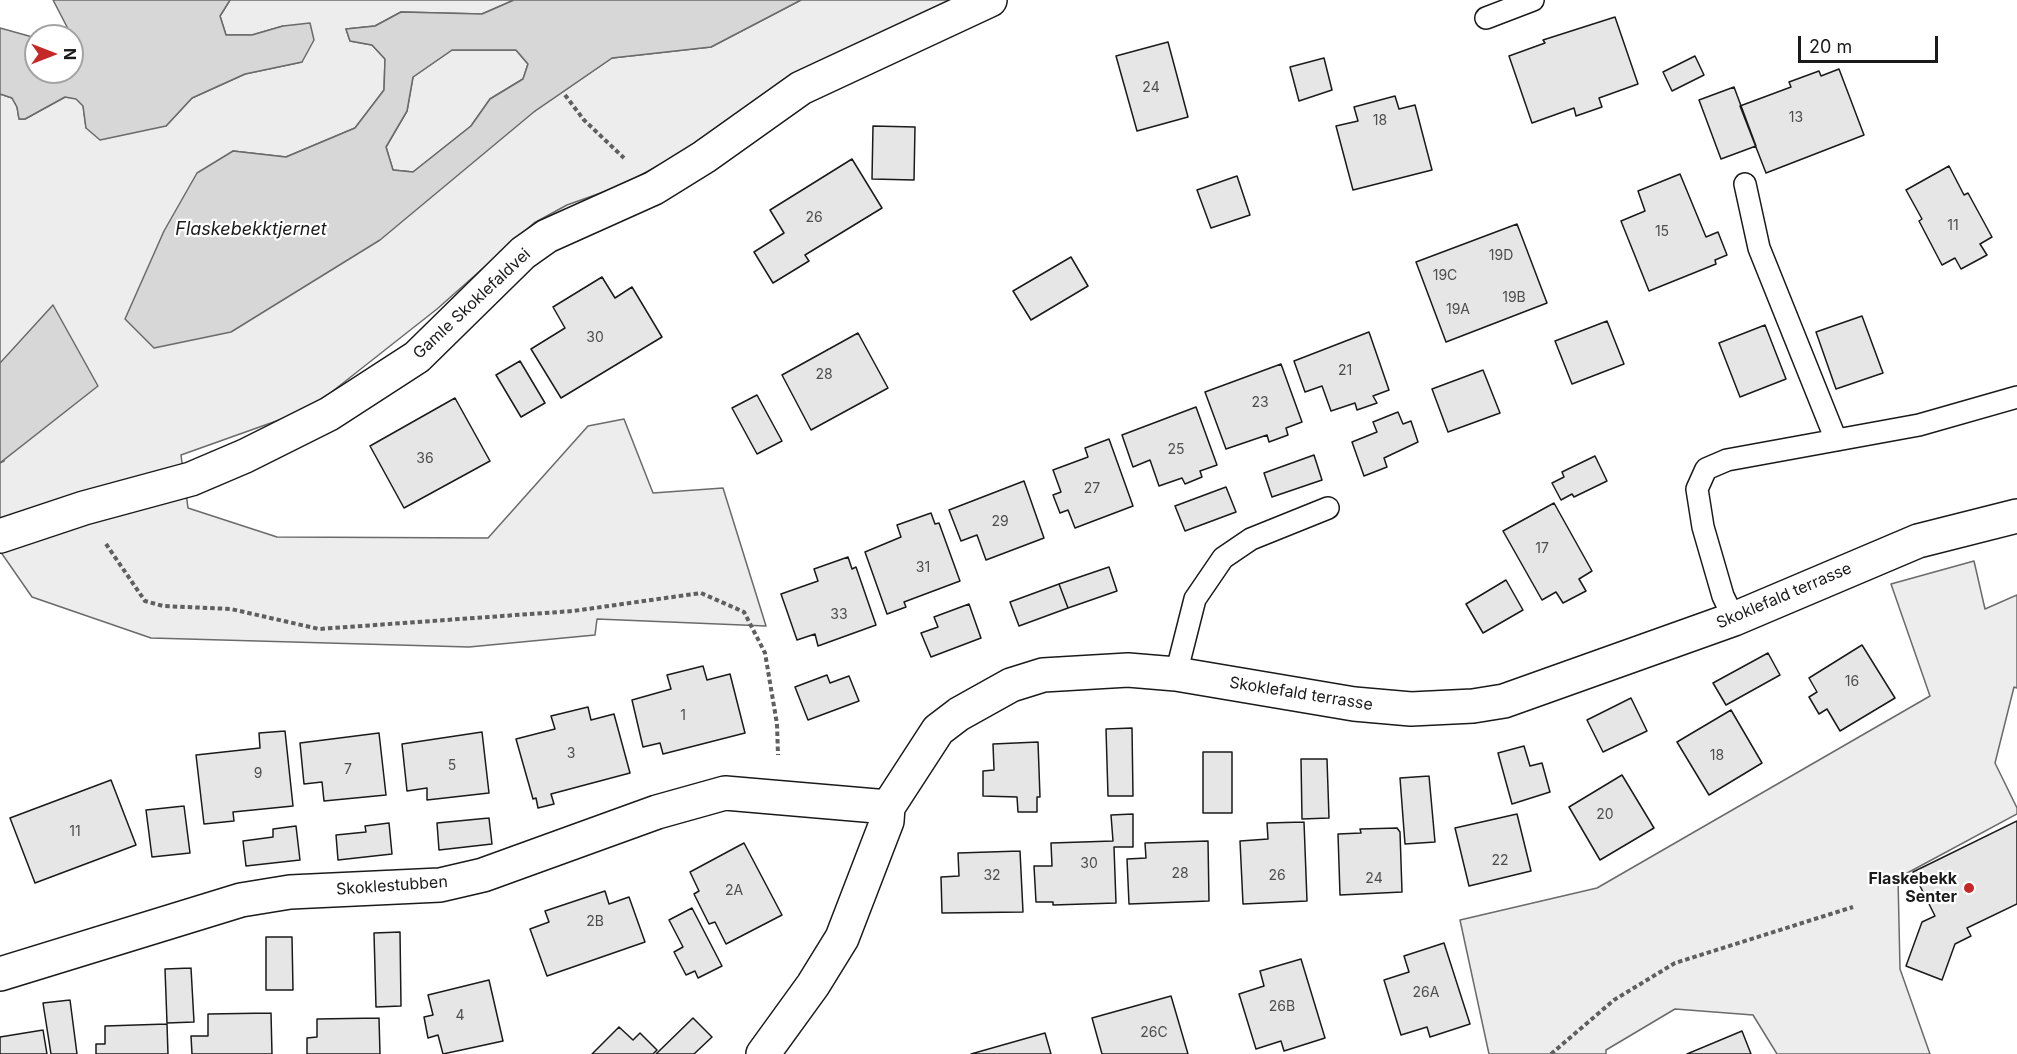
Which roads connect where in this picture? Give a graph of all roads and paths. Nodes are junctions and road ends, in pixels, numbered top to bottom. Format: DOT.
graph roads {
  1 [pos="990,0"];
  2 [pos="1533,0"];
  3 [pos="1486,18"];
  4 [pos="565,95"];
  5 [pos="1745,184"];
  6 [pos="654,188"];
  7 [pos="2017,397"];
  8 [pos="1836,440"];
  9 [pos="84,507"];
  10 [pos="1328,508"];
  11 [pos="2017,516"];
  12 [pos="0,536"];
  13 [pos="1734,619"];
  14 [pos="1176,674"];
  15 [pos="778,760"];
  16 [pos="888,807"];
  17 [pos="1853,907"];
  18 [pos="0,974"];
  19 [pos="763,1054"];
  20 [pos="1551,1054"];
  1 -- 6 [label="street, Gamle Skoklefaldvei"];
  2 -- 3 [label="lane"];
  4 -- 6 [label="path"];
  5 -- 8 [label="lane"];
  6 -- 9 [label="street, Gamle Skoklefaldvei"];
  7 -- 8 [label="lane"];
  8 -- 13 [label="lane"];
  9 -- 12 [label="street, Gamle Skoklefaldvei"];
  9 -- 15 [label="path"];
  10 -- 14 [label="lane"];
  11 -- 13 [label="street, Skoklefald terrasse"];
  13 -- 14 [label="street, Skoklefald terrasse"];
  14 -- 16 [label="street, Skoklefald terrasse"];
  16 -- 18 [label="street, Skoklestubben"];
  16 -- 19 [label="street, Skoklefald terrasse"];
  17 -- 20 [label="path"];
}
